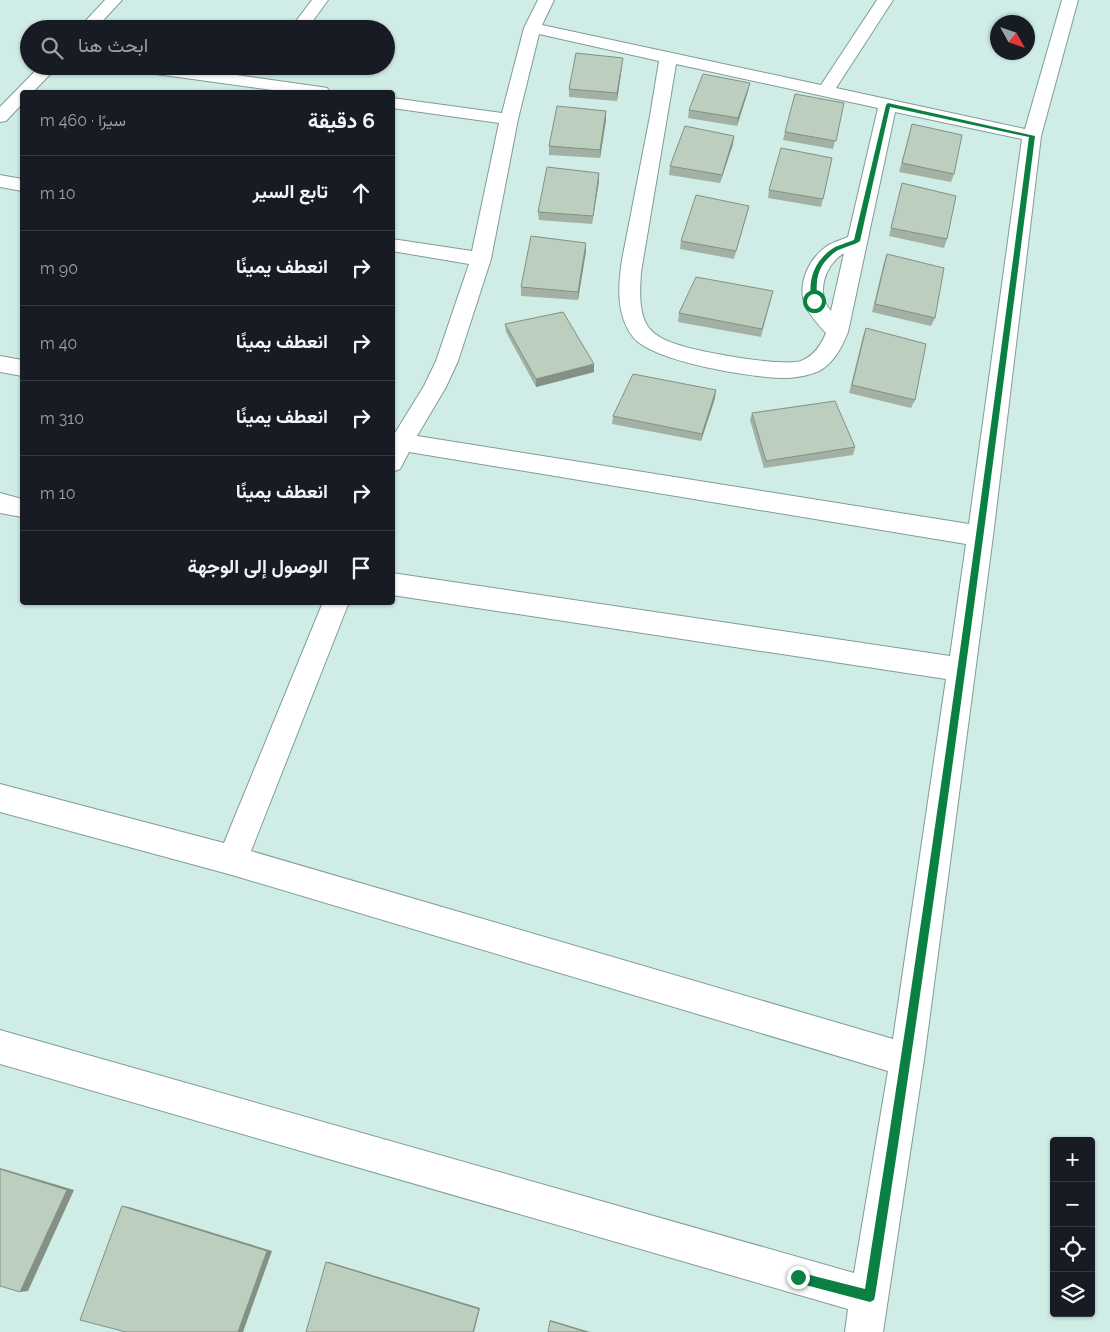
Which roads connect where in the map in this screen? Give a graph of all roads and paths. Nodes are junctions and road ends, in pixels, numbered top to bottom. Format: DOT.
graph roads {
  1 [pos="114,0"];
  2 [pos="320,0"];
  3 [pos="546,0"];
  4 [pos="885,0"];
  5 [pos="1070,0"];
  6 [pos="95,20"];
  7 [pos="305,20"];
  8 [pos="532,28"];
  9 [pos="668,57"];
  10 [pos="41,75"];
  11 [pos="199,75"];
  12 [pos="262,75"];
  13 [pos="256,83"];
  14 [pos="26,90"];
  15 [pos="307,90"];
  16 [pos="826,91"];
  17 [pos="20,96"];
  18 [pos="395,103"];
  19 [pos="888,105"];
  20 [pos="0,117"];
  21 [pos="509,119"];
  22 [pos="1032,136"];
  23 [pos="0,181"];
  24 [pos="20,185"];
  25 [pos="857,241"];
  26 [pos="395,245"];
  27 [pos="481,259"];
  28 [pos="837,332"];
  29 [pos="0,364"];
  30 [pos="20,368"];
  31 [pos="395,449"];
  32 [pos="0,503"];
  33 [pos="20,508"];
  34 [pos="980,536"];
  35 [pos="395,584"];
  36 [pos="335,605"];
  37 [pos="961,669"];
  38 [pos="0,798"];
  39 [pos="232,860"];
  40 [pos="0,1047"];
  41 [pos="907,1060"];
  42 [pos="870,1296"];
  43 [pos="864,1332"];
  1 -- 6 [label="street"];
  2 -- 7 [label="street"];
  3 -- 8 [label="street"];
  4 -- 16 [label="street"];
  5 -- 22 [label="street"];
  8 -- 9 [label="street"];
  8 -- 21 [label="street"];
  9 -- 16 [label="street"];
  9 -- 28 [label="street"];
  10 -- 14 [label="street"];
  11 -- 13 [label="street"];
  12 -- 13 [label="street"];
  13 -- 15 [label="street"];
  16 -- 19 [label="street"];
  17 -- 20 [label="street"];
  18 -- 21 [label="street"];
  19 -- 22 [label="street"];
  19 -- 25 [label="street"];
  21 -- 27 [label="street"];
  22 -- 34 [label="street"];
  23 -- 24 [label="street"];
  25 -- 28 [label="street"];
  25 -- 28 [label="street"];
  26 -- 27 [label="street"];
  27 -- 31 [label="street"];
  29 -- 30 [label="street"];
  31 -- 34 [label="street"];
  32 -- 33 [label="street"];
  34 -- 37 [label="street"];
  35 -- 37 [label="street"];
  36 -- 39 [label="street"];
  37 -- 41 [label="street"];
  38 -- 39 [label="street"];
  39 -- 41 [label="street"];
  40 -- 42 [label="street"];
  41 -- 42 [label="street"];
  42 -- 43 [label="street"];
}
